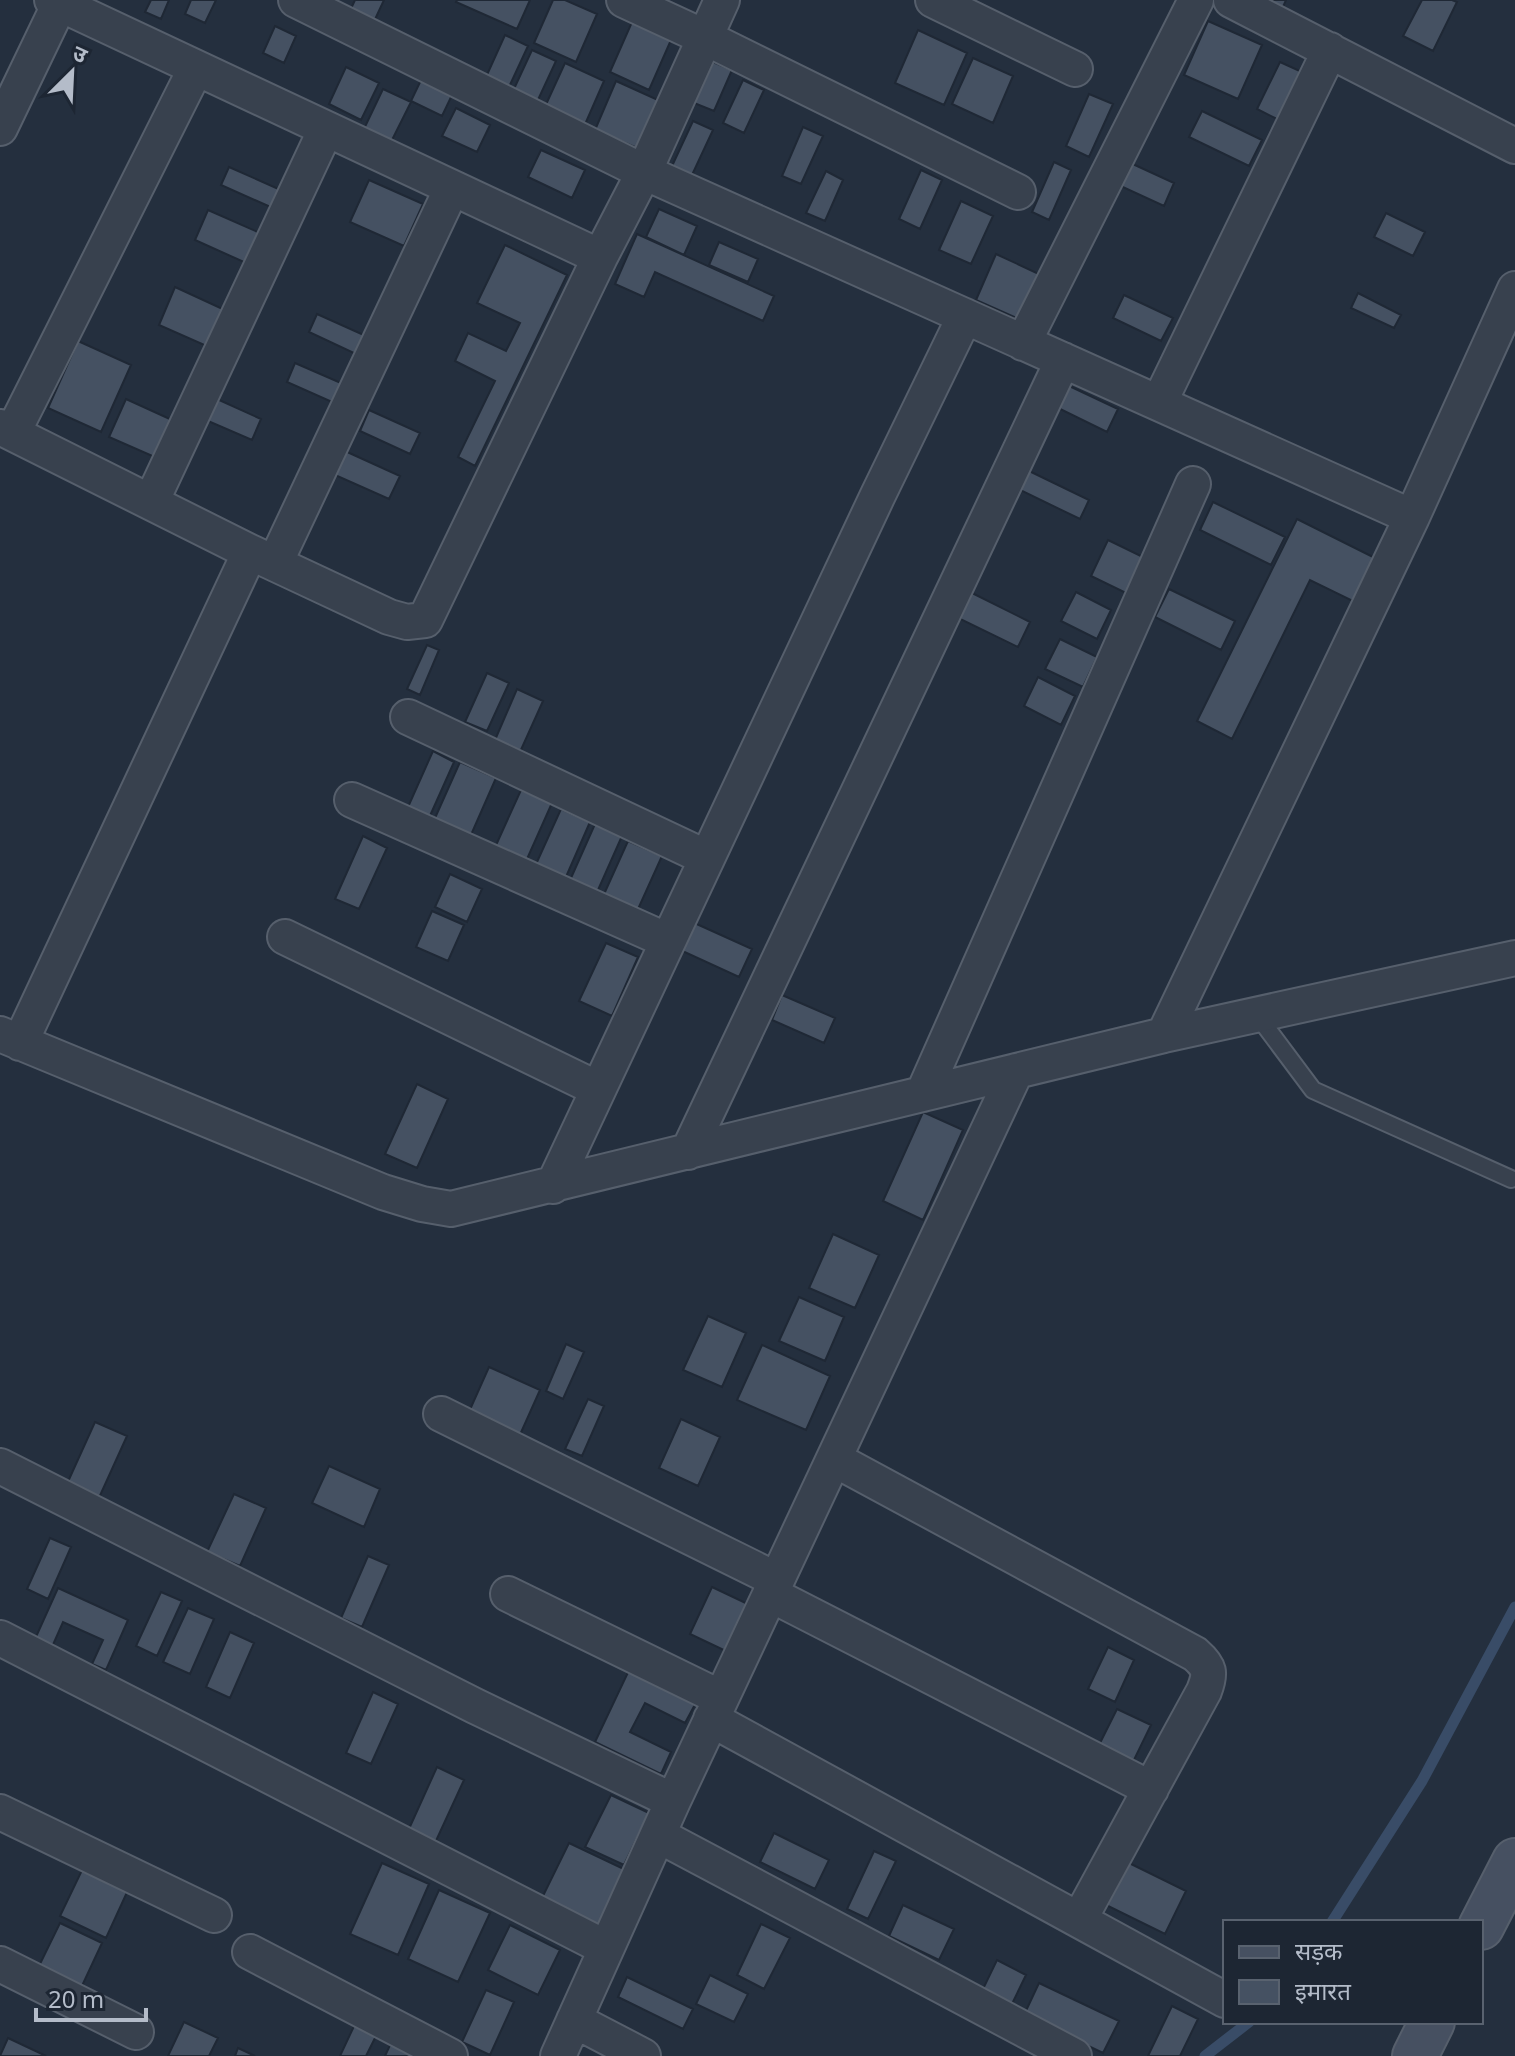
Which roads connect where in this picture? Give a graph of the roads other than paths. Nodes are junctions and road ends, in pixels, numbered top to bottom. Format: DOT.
graph roads {
  1 [pos="296,0"];
  2 [pos="624,0"];
  3 [pos="722,0"];
  4 [pos="933,0"];
  5 [pos="1196,0"];
  6 [pos="1231,0"];
  7 [pos="56,2"];
  8 [pos="704,37"];
  9 [pos="1330,50"];
  10 [pos="196,68"];
  11 [pos="1075,69"];
  12 [pos="0,128"];
  13 [pos="326,129"];
  14 [pos="1515,146"];
  15 [pos="644,172"];
  16 [pos="452,188"];
  17 [pos="1018,192"];
  18 [pos="600,257"];
  19 [pos="1515,289"];
  20 [pos="965,316"];
  21 [pos="1023,343"];
  22 [pos="1063,360"];
  23 [pos="1159,403"];
  24 [pos="6,430"];
  25 [pos="1193,484"];
  26 [pos="151,502"];
  27 [pos="1412,517"];
  28 [pos="262,557"];
  29 [pos="408,717"];
  30 [pos="352,800"];
  31 [pos="707,858"];
  32 [pos="285,937"];
  33 [pos="668,941"];
  34 [pos="1515,958"];
  35 [pos="1257,1014"];
  36 [pos="1164,1035"];
  37 [pos="10,1039"];
  38 [pos="1016,1071"];
  39 [pos="598,1089"];
  40 [pos="923,1094"];
  41 [pos="688,1152"];
  42 [pos="1511,1179"];
  43 [pos="553,1186"];
  44 [pos="441,1414"];
  45 [pos="834,1459"];
  46 [pos="0,1466"];
  47 [pos="773,1587"];
  48 [pos="508,1594"];
  49 [pos="0,1638"];
  50 [pos="716,1708"];
  51 [pos="1151,1789"];
  52 [pos="673,1801"];
  53 [pos="0,1812"];
  54 [pos="658,1835"];
  55 [pos="1515,1861"];
  56 [pos="214,1915"];
  57 [pos="1079,1920"];
  58 [pos="1483,1923"];
  59 [pos="606,1948"];
  60 [pos="250,1952"];
  61 [pos="0,1964"];
  62 [pos="1223,1999"];
  63 [pos="574,2020"];
  64 [pos="1431,2024"];
  65 [pos="136,2032"];
  66 [pos="450,2056"];
  67 [pos="558,2056"];
  68 [pos="643,2056"];
  69 [pos="1074,2056"];
  70 [pos="1415,2056"];
  1 -- 15 [label="street"];
  2 -- 8 [label="street"];
  3 -- 8 [label="street"];
  4 -- 11 [label="street"];
  5 -- 21 [label="street"];
  6 -- 9 [label="street"];
  7 -- 10 [label="street"];
  7 -- 12 [label="street"];
  8 -- 15 [label="street"];
  8 -- 17 [label="street"];
  9 -- 14 [label="street"];
  9 -- 23 [label="street"];
  10 -- 13 [label="street"];
  10 -- 24 [label="street"];
  13 -- 16 [label="street"];
  13 -- 26 [label="street"];
  15 -- 18 [label="street"];
  15 -- 20 [label="street"];
  16 -- 18 [label="street"];
  16 -- 28 [label="street"];
  18 -- 28 [label="street"];
  19 -- 27 [label="street"];
  20 -- 21 [label="street"];
  20 -- 31 [label="street"];
  21 -- 22 [label="street"];
  22 -- 23 [label="street"];
  22 -- 41 [label="street"];
  23 -- 27 [label="street"];
  24 -- 26 [label="street"];
  25 -- 40 [label="street"];
  26 -- 28 [label="street"];
  27 -- 36 [label="street"];
  28 -- 37 [label="street"];
  29 -- 31 [label="street"];
  30 -- 33 [label="street"];
  31 -- 33 [label="street"];
  32 -- 39 [label="street"];
  33 -- 39 [label="street"];
  34 -- 35 [label="street"];
  35 -- 36 [label="street"];
  35 -- 42 [label="lane"];
  36 -- 38 [label="street"];
  37 -- 43 [label="street"];
  38 -- 40 [label="street"];
  38 -- 45 [label="street"];
  39 -- 43 [label="street"];
  40 -- 41 [label="street"];
  41 -- 43 [label="street"];
  44 -- 47 [label="street"];
  45 -- 47 [label="street"];
  45 -- 51 [label="street"];
  46 -- 52 [label="street"];
  47 -- 50 [label="street"];
  47 -- 51 [label="street"];
  48 -- 50 [label="street"];
  49 -- 59 [label="street"];
  50 -- 52 [label="street"];
  50 -- 57 [label="street"];
  51 -- 57 [label="street"];
  52 -- 54 [label="street"];
  53 -- 56 [label="street"];
  54 -- 59 [label="street"];
  54 -- 69 [label="street"];
  55 -- 58 [label="street"];
  57 -- 62 [label="street"];
  59 -- 63 [label="street"];
  60 -- 66 [label="street"];
  61 -- 65 [label="street"];
  63 -- 67 [label="street"];
  63 -- 68 [label="street"];
  64 -- 70 [label="street"];
}
